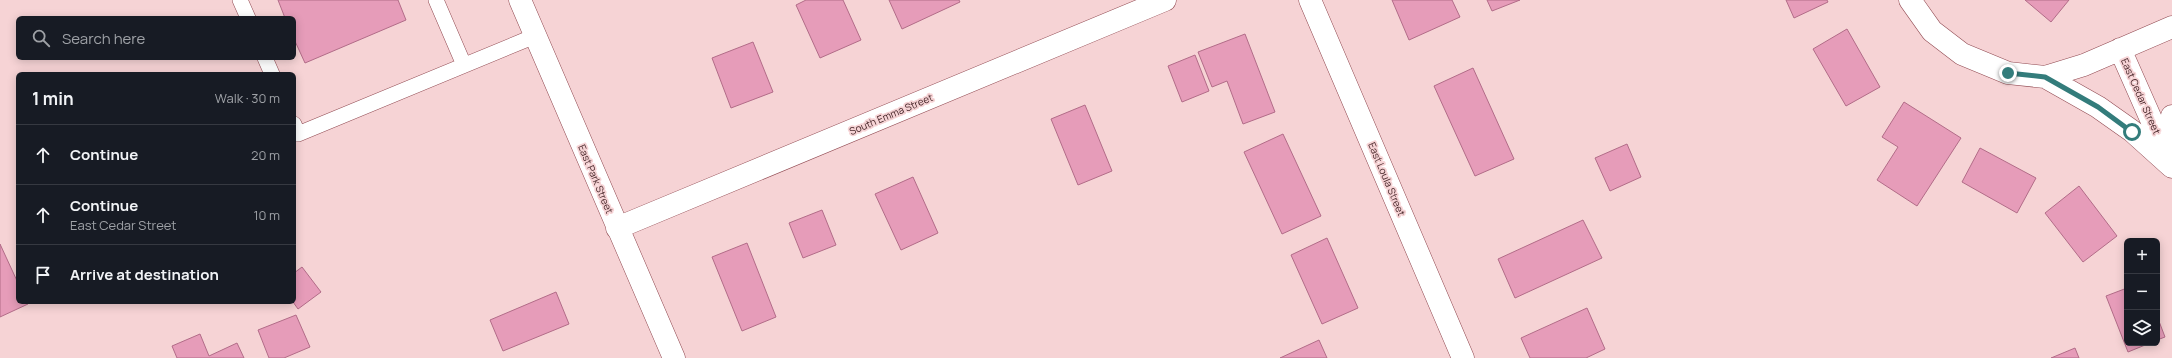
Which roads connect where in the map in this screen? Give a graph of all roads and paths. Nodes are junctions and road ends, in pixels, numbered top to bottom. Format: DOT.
graph roads {
  1 [pos="240,0"];
  2 [pos="436,0"];
  3 [pos="520,0"];
  4 [pos="1165,0"];
  5 [pos="1310,0"];
  6 [pos="1910,0"];
  7 [pos="247,16"];
  8 [pos="2172,27"];
  9 [pos="535,36"];
  10 [pos="2120,49"];
  11 [pos="266,60"];
  12 [pos="464,65"];
  13 [pos="271,72"];
  14 [pos="2045,77"];
  15 [pos="2172,116"];
  16 [pos="296,129"];
  17 [pos="2172,167"];
  18 [pos="617,228"];
  19 [pos="674,358"];
  20 [pos="1463,358"];
  1 -- 7 [label="lane"];
  2 -- 12 [label="lane"];
  3 -- 9 [label="street, East Park Street"];
  4 -- 18 [label="street, South Emma Street"];
  5 -- 20 [label="street, East Loula Street"];
  6 -- 14 [label="street, East Cedar Street"];
  8 -- 10 [label="street"];
  9 -- 12 [label="lane"];
  9 -- 18 [label="street, East Park Street"];
  10 -- 14 [label="street, East Cedar Street"];
  10 -- 17 [label="street, East Cedar Street"];
  11 -- 13 [label="lane"];
  12 -- 16 [label="lane"];
  14 -- 17 [label="street"];
  15 -- 17 [label="street"];
  18 -- 19 [label="street, East Park Street"];
}
